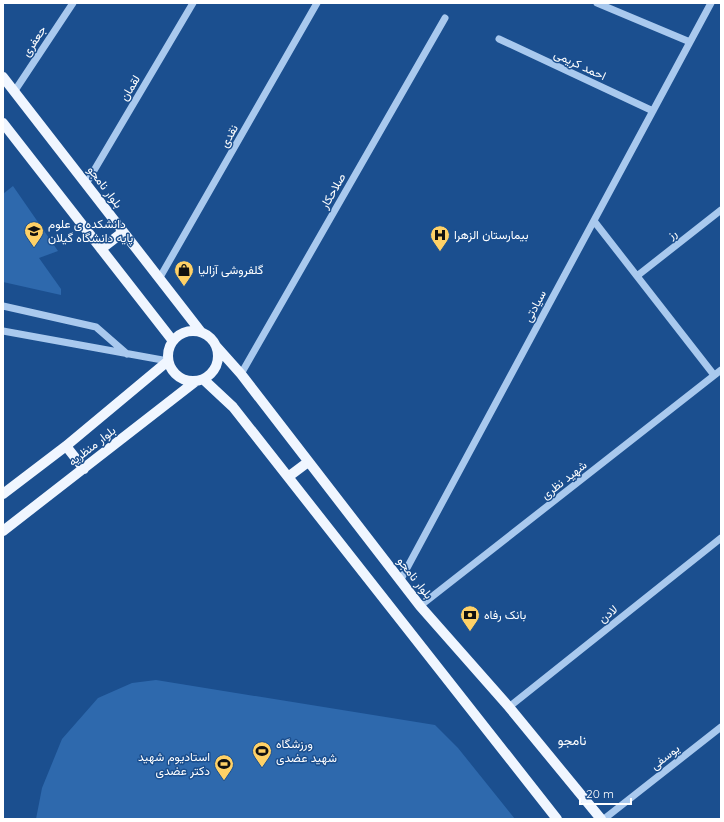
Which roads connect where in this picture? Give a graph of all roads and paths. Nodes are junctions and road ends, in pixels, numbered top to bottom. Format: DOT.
graph roads {
  1 [pos="73,3"];
  2 [pos="194,3"];
  3 [pos="317,3"];
  4 [pos="598,3"];
  5 [pos="711,3"];
  6 [pos="445,18"];
  7 [pos="498,40"];
  8 [pos="690,42"];
  9 [pos="3,77"];
  10 [pos="14,92"];
  11 [pos="653,111"];
  12 [pos="3,123"];
  13 [pos="86,184"];
  14 [pos="721,210"];
  15 [pos="594,221"];
  16 [pos="123,232"];
  17 [pos="101,249"];
  18 [pos="637,276"];
  19 [pos="159,279"];
  20 [pos="3,306"];
  21 [pos="3,331"];
  22 [pos="201,332"];
  23 [pos="173,341"];
  24 [pos="216,346"];
  25 [pos="127,354"];
  26 [pos="168,361"];
  27 [pos="721,370"];
  28 [pos="241,374"];
  29 [pos="714,375"];
  30 [pos="199,380"];
  31 [pos="66,446"];
  32 [pos="308,462"];
  33 [pos="84,469"];
  34 [pos="288,477"];
  35 [pos="3,494"];
  36 [pos="3,531"];
  37 [pos="721,538"];
  38 [pos="400,581"];
  39 [pos="420,606"];
  40 [pos="509,708"];
  41 [pos="721,728"];
  42 [pos="557,819"];
  43 [pos="600,819"];
  44 [pos="604,819"];
  1 -- 10 [label="street, جعفری"];
  2 -- 13 [label="street, لقمان"];
  3 -- 19 [label="street, نقدی"];
  4 -- 8 [label="street"];
  5 -- 8 [label="street, سیادتی"];
  6 -- 28 [label="street, صلاحکار"];
  7 -- 11 [label="street, احمد کریمی"];
  8 -- 11 [label="street, سیادتی"];
  9 -- 10 [label="main road, بلوار نامجو"];
  10 -- 13 [label="main road, بلوار نامجو"];
  11 -- 15 [label="street, سیادتی"];
  12 -- 17 [label="main road"];
  13 -- 16 [label="main road, بلوار نامجو"];
  14 -- 18 [label="street, رز"];
  15 -- 18 [label="street"];
  15 -- 38 [label="street, سیادتی"];
  16 -- 17 [label="main road"];
  16 -- 19 [label="main road, بلوار نامجو"];
  17 -- 23 [label="main road"];
  18 -- 29 [label="street"];
  19 -- 22 [label="main road, بلوار نامجو"];
  20 -- 25 [label="street"];
  21 -- 25 [label="street"];
  22 -- 23 [label="main road"];
  22 -- 24 [label="main road"];
  23 -- 26 [label="main road"];
  24 -- 28 [label="main road, بلوار نامجو"];
  24 -- 30 [label="main road"];
  25 -- 26 [label="street"];
  26 -- 30 [label="main road"];
  26 -- 31 [label="main road, بلوار منظریه"];
  27 -- 29 [label="street, شهید نظری"];
  28 -- 32 [label="main road, بلوار نامجو"];
  29 -- 39 [label="street, شهید نظری"];
  30 -- 33 [label="main road, بلوار منظریه"];
  30 -- 34 [label="main road"];
  31 -- 33 [label="main road"];
  31 -- 35 [label="main road, بلوار منظریه"];
  32 -- 34 [label="main road"];
  32 -- 38 [label="main road, بلوار نامجو"];
  33 -- 36 [label="main road, بلوار منظریه"];
  34 -- 42 [label="main road"];
  37 -- 40 [label="street, لادن"];
  38 -- 39 [label="main road, بلوار نامجو"];
  39 -- 40 [label="main road, بلوار نامجو"];
  40 -- 43 [label="main road, بلوار نامجو"];
  41 -- 44 [label="street, یوسفی"];
}
